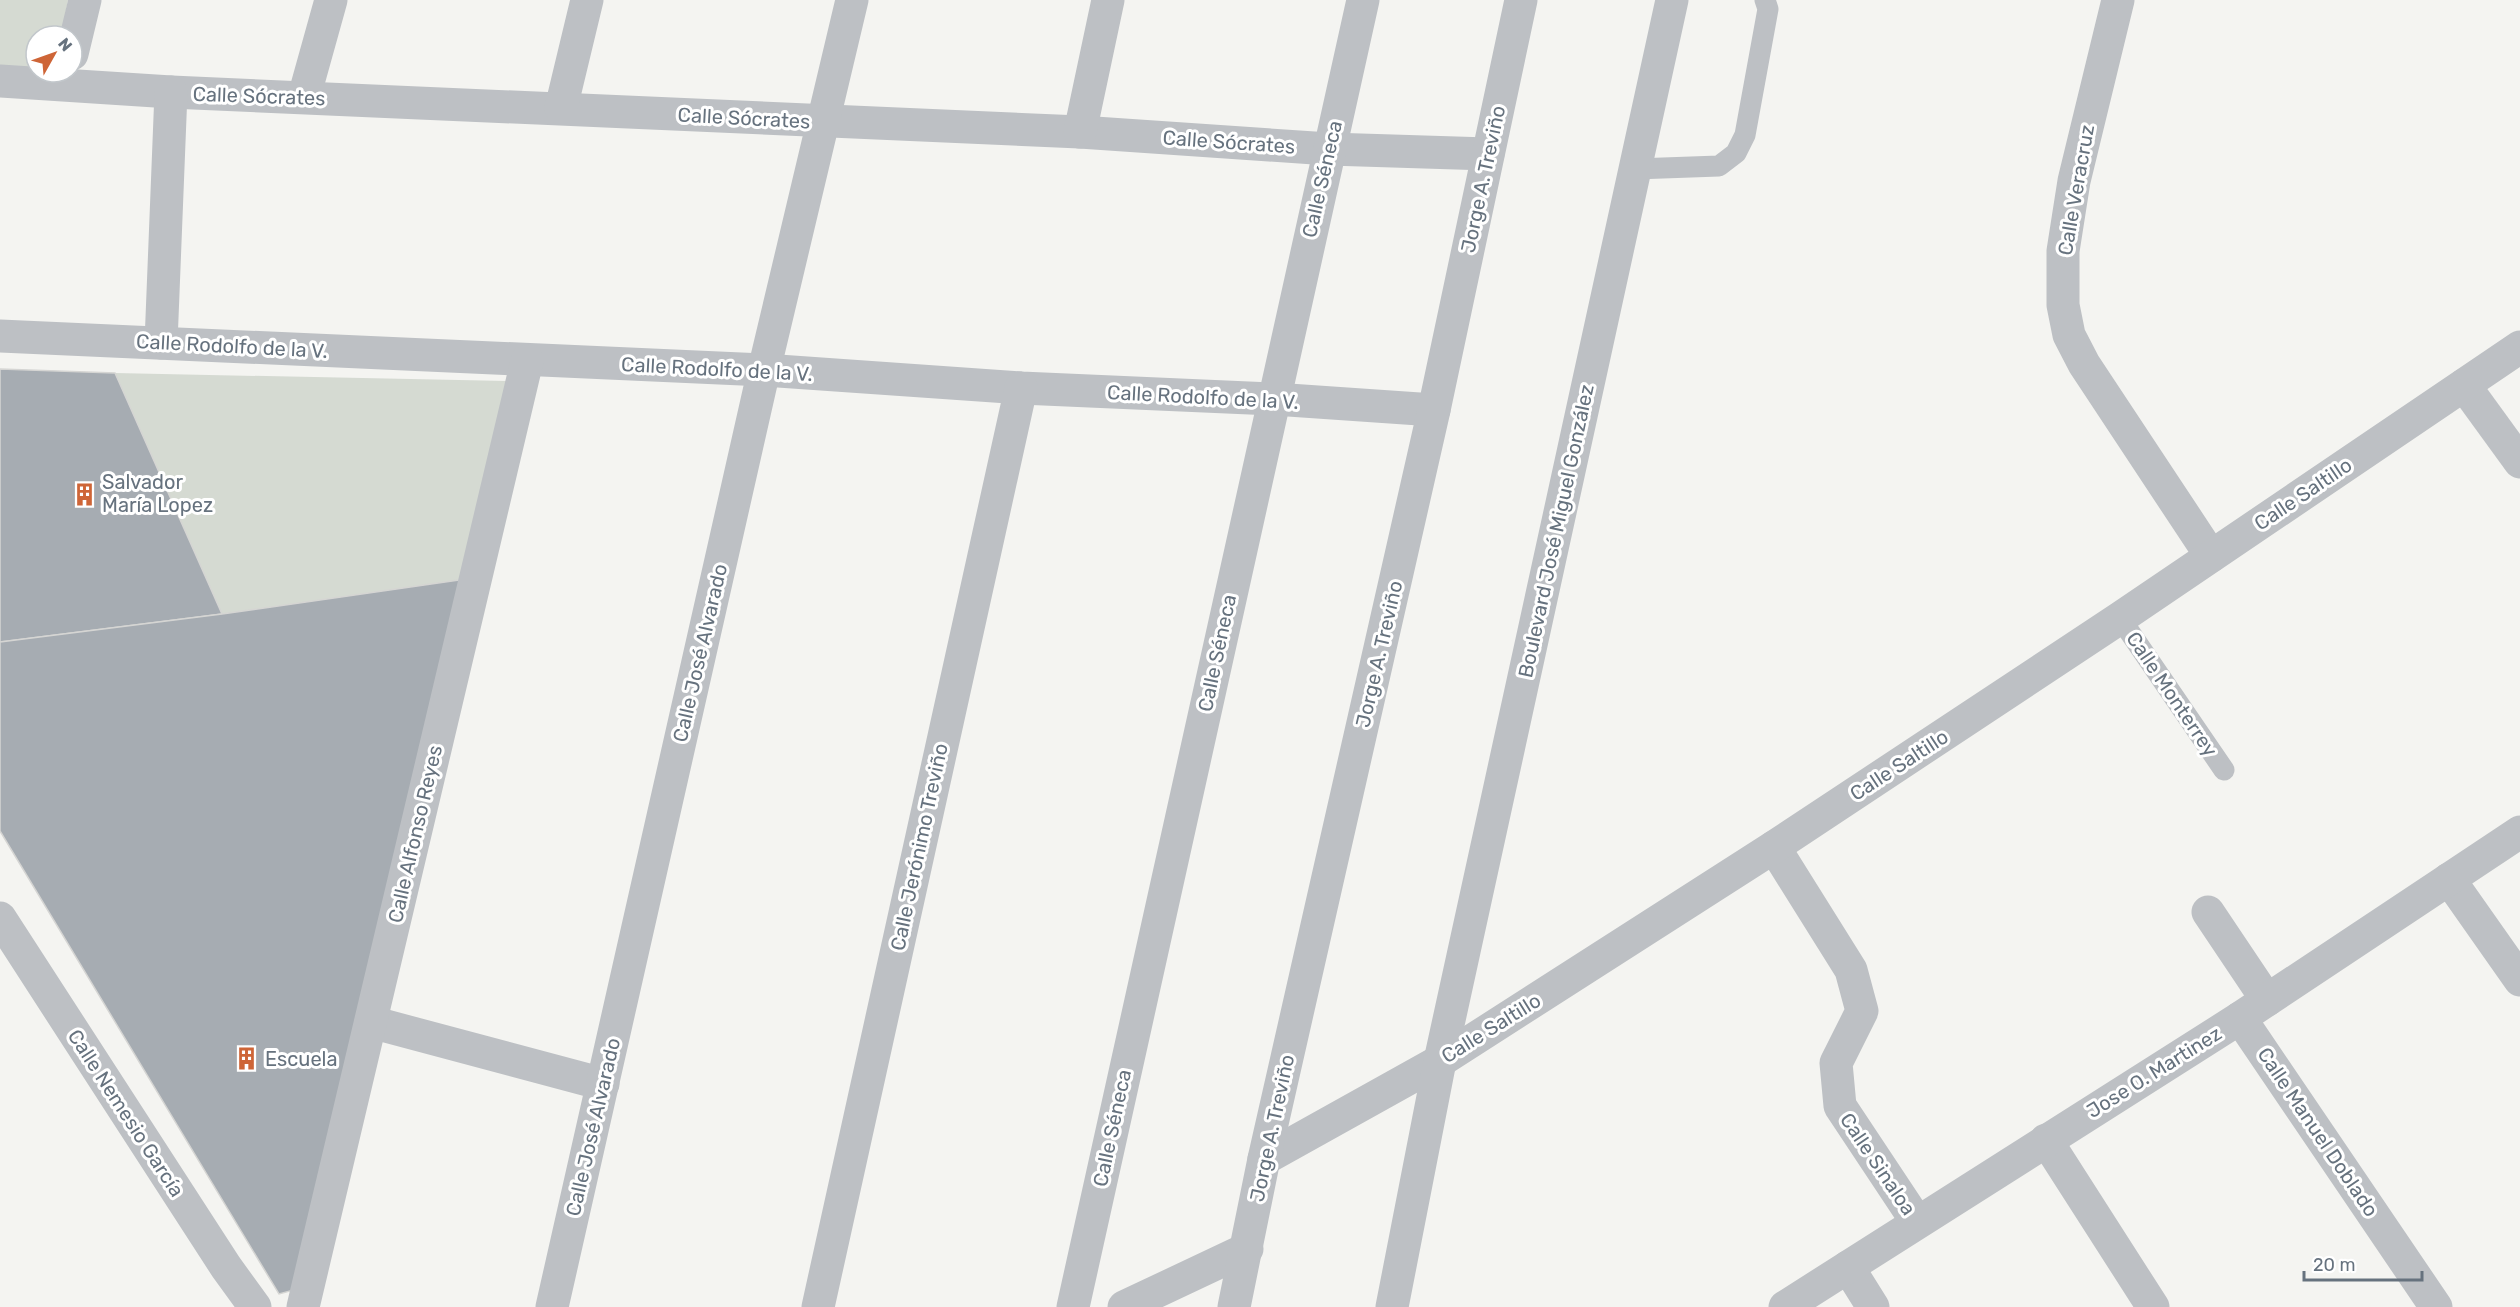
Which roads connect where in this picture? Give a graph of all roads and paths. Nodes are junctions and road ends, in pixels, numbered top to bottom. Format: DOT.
graph roads {
  1 [pos="85,0"];
  2 [pos="331,0"];
  3 [pos="587,0"];
  4 [pos="852,0"];
  5 [pos="1108,0"];
  6 [pos="1363,0"];
  7 [pos="1521,0"];
  8 [pos="1672,0"];
  9 [pos="1765,0"];
  10 [pos="2118,0"];
  11 [pos="79,24"];
  12 [pos="84,73"];
  13 [pos="24,77"];
  14 [pos="0,81"];
  15 [pos="171,92"];
  16 [pos="304,97"];
  17 [pos="561,108"];
  18 [pos="825,122"];
  19 [pos="1080,132"];
  20 [pos="1329,149"];
  21 [pos="1488,154"];
  22 [pos="1635,169"];
  23 [pos="0,336"];
  24 [pos="161,343"];
  25 [pos="2520,347"];
  26 [pos="527,361"];
  27 [pos="764,370"];
  28 [pos="2464,385"];
  29 [pos="1021,388"];
  30 [pos="1274,399"];
  31 [pos="1434,410"];
  32 [pos="2520,462"];
  33 [pos="2211,556"];
  34 [pos="2120,618"];
  35 [pos="2224,770"];
  36 [pos="2520,832"];
  37 [pos="1774,847"];
  38 [pos="2449,879"];
  39 [pos="2208,912"];
  40 [pos="0,918"];
  41 [pos="2520,980"];
  42 [pos="2254,1009"];
  43 [pos="370,1022"];
  44 [pos="1440,1061"];
  45 [pos="603,1084"];
  46 [pos="2046,1140"];
  47 [pos="1264,1159"];
  48 [pos="1917,1222"];
  49 [pos="1247,1249"];
  50 [pos="1848,1267"];
  51 [pos="255,1307"];
  52 [pos="303,1307"];
  53 [pos="552,1307"];
  54 [pos="818,1307"];
  55 [pos="1073,1307"];
  56 [pos="1124,1307"];
  57 [pos="1234,1307"];
  58 [pos="1392,1307"];
  59 [pos="1785,1307"];
  60 [pos="1873,1307"];
  61 [pos="2153,1307"];
  62 [pos="2436,1307"];
  1 -- 11 [label="street"];
  2 -- 16 [label="street"];
  3 -- 17 [label="street"];
  4 -- 18 [label="street, Calle José Alvarado"];
  5 -- 19 [label="street"];
  6 -- 20 [label="street, Calle Séneca"];
  7 -- 21 [label="street, Jorge A. Treviño"];
  8 -- 22 [label="street, Boulevard José Miguel González"];
  9 -- 22 [label="lane"];
  10 -- 33 [label="street, Calle Veracruz"];
  12 -- 15 [label="street, Calle Sócrates"];
  13 -- 14 [label="street, Calle Sócrates"];
  15 -- 16 [label="street, Calle Sócrates"];
  15 -- 24 [label="street"];
  16 -- 17 [label="street, Calle Sócrates"];
  17 -- 18 [label="street, Calle Sócrates"];
  18 -- 19 [label="street, Calle Sócrates"];
  18 -- 27 [label="street, Calle José Alvarado"];
  19 -- 20 [label="street, Calle Sócrates"];
  20 -- 21 [label="street, Calle Sócrates"];
  20 -- 30 [label="street, Calle Séneca"];
  21 -- 31 [label="street, Jorge A. Treviño"];
  22 -- 44 [label="street, Boulevard José Miguel González"];
  23 -- 24 [label="street, Calle Rodolfo de la V."];
  24 -- 26 [label="street, Calle Rodolfo de la V."];
  25 -- 28 [label="street, Calle Saltillo"];
  26 -- 27 [label="street, Calle Rodolfo de la V."];
  26 -- 43 [label="street, Calle Alfonso Reyes"];
  27 -- 29 [label="street, Calle Rodolfo de la V."];
  27 -- 45 [label="street, Calle José Alvarado"];
  28 -- 32 [label="street"];
  28 -- 33 [label="street, Calle Saltillo"];
  29 -- 30 [label="street, Calle Rodolfo de la V."];
  29 -- 54 [label="street, Calle Jerónimo Treviño"];
  30 -- 31 [label="street, Calle Rodolfo de la V."];
  30 -- 55 [label="street, Calle Séneca"];
  31 -- 47 [label="street, Jorge A. Treviño"];
  33 -- 34 [label="street, Calle Saltillo"];
  34 -- 35 [label="lane, Calle Monterrey"];
  34 -- 37 [label="street, Calle Saltillo"];
  36 -- 38 [label="street, Jose O. Martinez"];
  37 -- 44 [label="street, Calle Saltillo"];
  37 -- 48 [label="street, Calle Sinaloa"];
  38 -- 41 [label="street"];
  38 -- 42 [label="street, Jose O. Martinez"];
  39 -- 42 [label="street"];
  40 -- 51 [label="street, Calle Nemesio García"];
  42 -- 46 [label="street, Jose O. Martinez"];
  42 -- 62 [label="street, Calle Manuel Doblado"];
  43 -- 45 [label="street"];
  43 -- 52 [label="street, Calle Alfonso Reyes"];
  44 -- 47 [label="street, Calle Saltillo"];
  44 -- 58 [label="street, Boulevard José Miguel González"];
  45 -- 53 [label="street, Calle José Alvarado"];
  46 -- 48 [label="street, Jose O. Martinez"];
  46 -- 61 [label="street"];
  47 -- 49 [label="street, Jorge A. Treviño"];
  48 -- 50 [label="street, Jose O. Martinez"];
  49 -- 56 [label="street"];
  49 -- 57 [label="street, Jorge A. Treviño"];
  50 -- 59 [label="street, Jose O. Martinez"];
  50 -- 60 [label="street"];
}
